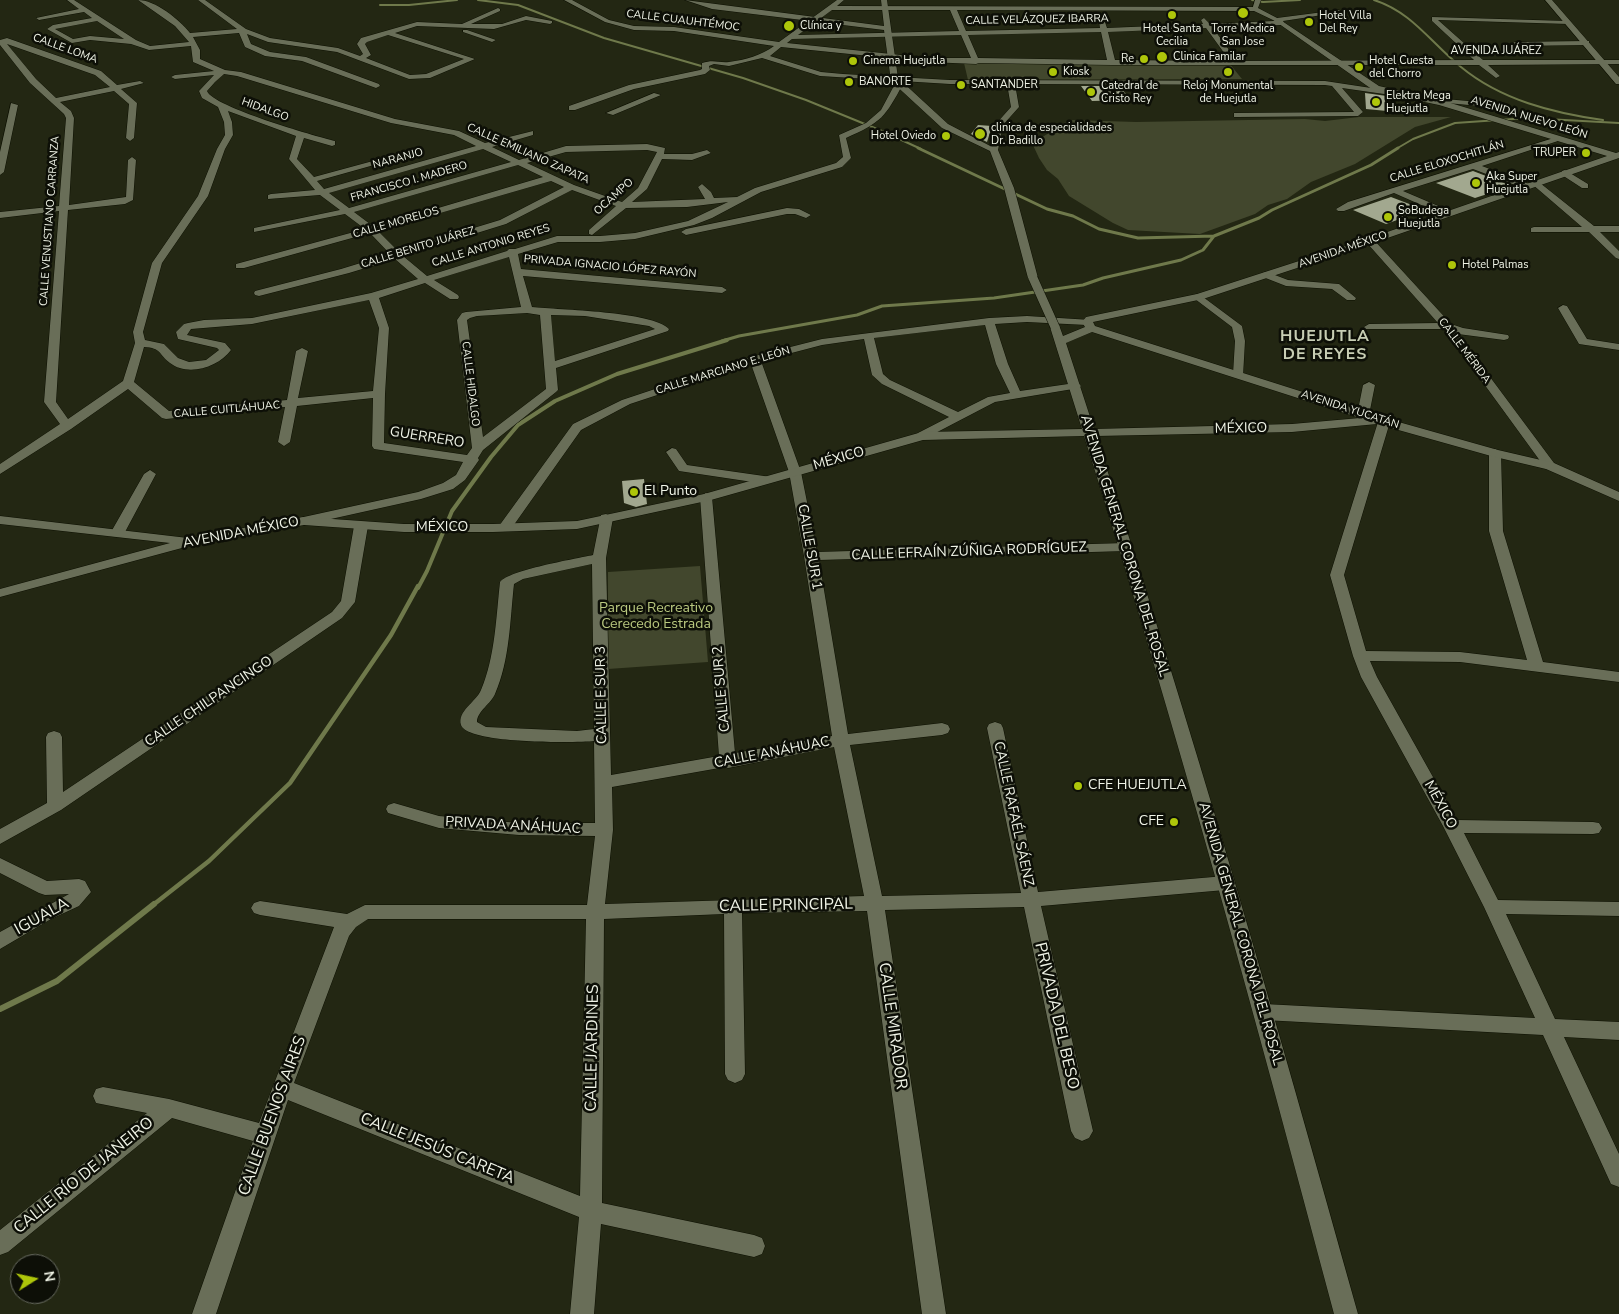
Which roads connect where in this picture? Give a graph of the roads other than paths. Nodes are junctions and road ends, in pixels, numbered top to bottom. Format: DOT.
graph roads {
  1 [pos="70,0"];
  2 [pos="142,0"];
  3 [pos="201,0"];
  4 [pos="566,0"];
  5 [pos="688,0"];
  6 [pos="841,0"];
  7 [pos="884,0"];
  8 [pos="1258,0"];
  9 [pos="1548,0"];
  10 [pos="830,8"];
  11 [pos="886,9"];
  12 [pos="953,9"];
  13 [pos="1098,9"];
  14 [pos="1197,9"];
  15 [pos="1254,9"];
  16 [pos="84,10"];
  17 [pos="498,10"];
  18 [pos="1339,12"];
  19 [pos="39,18"];
  20 [pos="97,19"];
  21 [pos="816,19"];
  22 [pos="550,22"];
  23 [pos="1279,22"];
  24 [pos="1567,23"];
  25 [pos="445,25"];
  26 [pos="462,26"];
  27 [pos="1208,26"];
  28 [pos="244,30"];
  29 [pos="1104,30"];
  30 [pos="888,31"];
  31 [pos="388,33"];
  32 [pos="963,33"];
  33 [pos="189,35"];
  34 [pos="2,37"];
  35 [pos="793,37"];
  36 [pos="133,42"];
  37 [pos="483,43"];
  38 [pos="1586,43"];
  39 [pos="192,44"];
  40 [pos="1515,44"];
  41 [pos="782,45"];
  42 [pos="466,50"];
  43 [pos="457,54"];
  44 [pos="766,56"];
  45 [pos="892,57"];
  46 [pos="361,58"];
  47 [pos="976,62"];
  48 [pos="1603,62"];
  49 [pos="1619,62"];
  50 [pos="1112,63"];
  51 [pos="1236,63"];
  52 [pos="1343,63"];
  53 [pos="1482,63"];
  54 [pos="1608,68"];
  55 [pos="1619,69"];
  56 [pos="223,72"];
  57 [pos="1496,76"];
  58 [pos="175,78"];
  59 [pos="897,81"];
  60 [pos="1010,81"];
  61 [pos="1366,81"];
  62 [pos="1619,82"];
  63 [pos="140,83"];
  64 [pos="1334,84"];
  65 [pos="376,86"];
  66 [pos="632,86"];
  67 [pos="118,88"];
  68 [pos="1391,93"];
  69 [pos="1426,99"];
  70 [pos="53,102"];
  71 [pos="14,105"];
  72 [pos="1490,105"];
  73 [pos="222,106"];
  74 [pos="572,108"];
  75 [pos="610,113"];
  76 [pos="1236,115"];
  77 [pos="4,126"];
  78 [pos="530,133"];
  79 [pos="301,135"];
  80 [pos="130,138"];
  81 [pos="1560,139"];
  82 [pos="332,143"];
  83 [pos="486,147"];
  84 [pos="994,150"];
  85 [pos="661,153"];
  86 [pos="707,153"];
  87 [pos="1618,156"];
  88 [pos="395,158"];
  89 [pos="132,160"];
  90 [pos="518,163"];
  91 [pos="1474,166"];
  92 [pos="0,172"];
  93 [pos="1565,172"];
  94 [pos="551,178"];
  95 [pos="312,180"];
  96 [pos="1530,184"];
  97 [pos="1585,186"];
  98 [pos="702,187"];
  99 [pos="571,188"];
  100 [pos="1394,190"];
  101 [pos="322,192"];
  102 [pos="271,197"];
  103 [pos="740,198"];
  104 [pos="710,202"];
  105 [pos="622,205"];
  106 [pos="63,207"];
  107 [pos="1341,209"];
  108 [pos="348,212"];
  109 [pos="1447,213"];
  110 [pos="0,215"];
  111 [pos="806,216"];
  112 [pos="1619,229"];
  113 [pos="257,230"];
  114 [pos="372,230"];
  115 [pos="1534,230"];
  116 [pos="1592,230"];
  117 [pos="592,232"];
  118 [pos="647,233"];
  119 [pos="1370,241"];
  120 [pos="512,251"];
  121 [pos="395,254"];
  122 [pos="1619,256"];
  123 [pos="240,266"];
  124 [pos="517,272"];
  125 [pos="1267,275"];
  126 [pos="425,279"];
  127 [pos="722,290"];
  128 [pos="259,293"];
  129 [pos="373,296"];
  130 [pos="454,297"];
  131 [pos="1198,297"];
  132 [pos="1351,298"];
  133 [pos="1562,308"];
  134 [pos="527,310"];
  135 [pos="545,312"];
  136 [pos="989,321"];
  137 [pos="1089,323"];
  138 [pos="1447,326"];
  139 [pos="1369,327"];
  140 [pos="1058,334"];
  141 [pos="868,335"];
  142 [pos="1504,337"];
  143 [pos="140,343"];
  144 [pos="1619,346"];
  145 [pos="302,351"];
  146 [pos="755,359"];
  147 [pos="549,367"];
  148 [pos="1239,374"];
  149 [pos="128,383"];
  150 [pos="1368,385"];
  151 [pos="1076,386"];
  152 [pos="379,394"];
  153 [pos="1016,394"];
  154 [pos="290,404"];
  155 [pos="1364,415"];
  156 [pos="957,416"];
  157 [pos="1382,421"];
  158 [pos="67,426"];
  159 [pos="1090,432"];
  160 [pos="922,436"];
  161 [pos="284,442"];
  162 [pos="672,452"];
  163 [pos="1495,453"];
  164 [pos="475,454"];
  165 [pos="1550,466"];
  166 [pos="0,470"];
  167 [pos="795,472"];
  168 [pos="150,474"];
  169 [pos="766,480"];
  170 [pos="706,497"];
  171 [pos="1619,497"];
  172 [pos="606,518"];
  173 [pos="0,520"];
  174 [pos="304,521"];
  175 [pos="361,526"];
  176 [pos="500,527"];
  177 [pos="118,532"];
  178 [pos="192,541"];
  179 [pos="1126,547"];
  180 [pos="811,556"];
  181 [pos="599,558"];
  182 [pos="0,593"];
  183 [pos="1360,656"];
  184 [pos="1537,668"];
  185 [pos="1619,677"];
  186 [pos="995,728"];
  187 [pos="942,729"];
  188 [pos="603,734"];
  189 [pos="54,737"];
  190 [pos="841,740"];
  191 [pos="728,762"];
  192 [pos="603,783"];
  193 [pos="55,806"];
  194 [pos="394,809"];
  195 [pos="1452,826"];
  196 [pos="1593,828"];
  197 [pos="604,830"];
  198 [pos="0,837"];
  199 [pos="0,865"];
  200 [pos="1225,883"];
  201 [pos="1030,900"];
  202 [pos="875,904"];
  203 [pos="733,906"];
  204 [pos="1493,907"];
  205 [pos="260,908"];
  206 [pos="1619,909"];
  207 [pos="595,912"];
  208 [pos="349,922"];
  209 [pos="0,941"];
  210 [pos="1264,1012"];
  211 [pos="1549,1028"];
  212 [pos="1619,1031"];
  213 [pos="735,1074"];
  214 [pos="282,1088"];
  215 [pos="104,1096"];
  216 [pos="169,1108"];
  217 [pos="1082,1131"];
  218 [pos="266,1135"];
  219 [pos="1619,1176"];
  220 [pos="591,1211"];
  221 [pos="0,1244"];
  222 [pos="754,1246"];
  223 [pos="204,1314"];
  224 [pos="582,1314"];
  225 [pos="934,1314"];
  226 [pos="1346,1314"];
  1 -- 16 [label="street"];
  2 -- 33 [label="street"];
  3 -- 28 [label="street"];
  4 -- 41 [label="street, CALLE CUAUHTÉMOC"];
  5 -- 21 [label="street"];
  6 -- 10 [label="street"];
  7 -- 11 [label="street"];
  8 -- 15 [label="street"];
  9 -- 24 [label="street"];
  10 -- 11 [label="street"];
  10 -- 21 [label="street"];
  11 -- 12 [label="street"];
  11 -- 30 [label="street"];
  12 -- 13 [label="street"];
  12 -- 32 [label="street"];
  13 -- 14 [label="street"];
  13 -- 29 [label="street"];
  14 -- 15 [label="street"];
  14 -- 27 [label="street"];
  15 -- 23 [label="street"];
  16 -- 19 [label="street"];
  16 -- 20 [label="street"];
  17 -- 26 [label="street"];
  18 -- 23 [label="street, CALLE VELÁZQUEZ IBARRA"];
  20 -- 36 [label="street"];
  20 -- 36 [label="street"];
  21 -- 30 [label="street"];
  21 -- 35 [label="street"];
  22 -- 26 [label="street"];
  23 -- 27 [label="street, CALLE VELÁZQUEZ IBARRA"];
  23 -- 52 [label="street"];
  24 -- 38 [label="street"];
  24 -- 53 [label="street"];
  25 -- 26 [label="street"];
  25 -- 31 [label="street"];
  25 -- 37 [label="street"];
  27 -- 29 [label="street, CALLE VELÁZQUEZ IBARRA"];
  27 -- 51 [label="street"];
  28 -- 33 [label="street"];
  28 -- 46 [label="street"];
  28 -- 65 [label="street"];
  29 -- 32 [label="street, CALLE VELÁZQUEZ IBARRA"];
  29 -- 50 [label="street"];
  30 -- 32 [label="street, CALLE VELÁZQUEZ IBARRA"];
  30 -- 35 [label="street, CALLE VELÁZQUEZ IBARRA"];
  30 -- 45 [label="street"];
  31 -- 43 [label="street"];
  31 -- 46 [label="street"];
  32 -- 47 [label="street"];
  33 -- 39 [label="street"];
  34 -- 67 [label="street, CALLE LOMA"];
  34 -- 70 [label="street, CALLE VENUSTIANO CARRANZA"];
  35 -- 41 [label="street"];
  36 -- 39 [label="street"];
  38 -- 40 [label="street"];
  38 -- 48 [label="street"];
  39 -- 56 [label="street, CALLE EMILIANO ZAPATA"];
  41 -- 44 [label="street"];
  41 -- 45 [label="street, CALLE CUAUHTÉMOC"];
  42 -- 43 [label="street"];
  43 -- 46 [label="street"];
  44 -- 59 [label="street"];
  44 -- 66 [label="street"];
  45 -- 47 [label="street, CALLE CUAUHTÉMOC"];
  45 -- 59 [label="street"];
  47 -- 50 [label="street, CALLE CUAUHTÉMOC"];
  48 -- 49 [label="street, AVENIDA JUÁREZ"];
  48 -- 53 [label="street, AVENIDA JUÁREZ"];
  48 -- 54 [label="street"];
  50 -- 51 [label="street, AVENIDA JUÁREZ"];
  51 -- 52 [label="street, AVENIDA JUÁREZ"];
  52 -- 53 [label="street, AVENIDA JUÁREZ"];
  52 -- 61 [label="street"];
  53 -- 57 [label="street"];
  54 -- 55 [label="street"];
  54 -- 62 [label="street"];
  56 -- 58 [label="street"];
  56 -- 73 [label="street, HIDALGO"];
  56 -- 83 [label="street, CALLE EMILIANO ZAPATA"];
  59 -- 60 [label="street, AVENIDA NUEVO LEÓN"];
  59 -- 84 [label="street"];
  59 -- 103 [label="street, CALLE ANTONIO REYES"];
  60 -- 64 [label="street, AVENIDA NUEVO LEÓN"];
  60 -- 84 [label="street"];
  61 -- 64 [label="street"];
  61 -- 68 [label="street"];
  63 -- 67 [label="street"];
  64 -- 68 [label="street, AVENIDA NUEVO LEÓN"];
  64 -- 76 [label="street"];
  66 -- 74 [label="street"];
  66 -- 75 [label="street"];
  67 -- 70 [label="street"];
  67 -- 80 [label="street, CALLE LOMA"];
  68 -- 69 [label="street, AVENIDA NUEVO LEÓN"];
  69 -- 72 [label="street"];
  69 -- 81 [label="street, AVENIDA NUEVO LEÓN"];
  70 -- 106 [label="street, CALLE VENUSTIANO CARRANZA"];
  71 -- 77 [label="street"];
  73 -- 79 [label="street, HIDALGO"];
  73 -- 143 [label="street"];
  77 -- 92 [label="street"];
  78 -- 83 [label="street, NARANJO"];
  79 -- 82 [label="street, HIDALGO"];
  79 -- 95 [label="street"];
  81 -- 87 [label="street, AVENIDA NUEVO LEÓN"];
  81 -- 91 [label="street, CALLE ELOXOCHITLÁN"];
  83 -- 90 [label="street, CALLE EMILIANO ZAPATA"];
  83 -- 101 [label="street, NARANJO"];
  84 -- 140 [label="street, AVENIDA GENERAL CORONA DEL ROSAL, bridge"];
  85 -- 86 [label="street, FRANCISCO I. MADERO"];
  85 -- 90 [label="street, FRANCISCO I. MADERO"];
  85 -- 105 [label="street, OCAMPO"];
  87 -- 93 [label="street, AVENIDA MÉXICO"];
  88 -- 95 [label="street"];
  89 -- 106 [label="street"];
  90 -- 94 [label="street, CALLE EMILIANO ZAPATA"];
  90 -- 108 [label="street, FRANCISCO I. MADERO"];
  91 -- 96 [label="street"];
  91 -- 100 [label="street, CALLE ELOXOCHITLÁN"];
  93 -- 96 [label="street, AVENIDA MÉXICO"];
  93 -- 97 [label="street"];
  94 -- 99 [label="street, CALLE EMILIANO ZAPATA"];
  94 -- 114 [label="street, CALLE MORELOS"];
  95 -- 101 [label="street"];
  96 -- 109 [label="street, AVENIDA MÉXICO"];
  96 -- 116 [label="street"];
  98 -- 104 [label="street"];
  99 -- 105 [label="street, CALLE EMILIANO ZAPATA"];
  99 -- 121 [label="street, CALLE BENITO JUÁREZ"];
  100 -- 107 [label="street, CALLE ELOXOCHITLÁN"];
  100 -- 109 [label="street"];
  101 -- 102 [label="street, NARANJO"];
  101 -- 108 [label="street"];
  103 -- 104 [label="street, CALLE EMILIANO ZAPATA"];
  103 -- 118 [label="street, CALLE ANTONIO REYES"];
  104 -- 105 [label="street, CALLE EMILIANO ZAPATA"];
  105 -- 117 [label="street, OCAMPO"];
  106 -- 110 [label="street"];
  106 -- 158 [label="street, CALLE VENUSTIANO CARRANZA"];
  108 -- 113 [label="street, FRANCISCO I. MADERO"];
  108 -- 114 [label="street"];
  109 -- 119 [label="street, AVENIDA MÉXICO"];
  111 -- 118 [label="street"];
  112 -- 116 [label="street"];
  114 -- 121 [label="street"];
  114 -- 123 [label="street, CALLE MORELOS"];
  115 -- 116 [label="street"];
  116 -- 122 [label="street"];
  118 -- 120 [label="street, CALLE ANTONIO REYES"];
  119 -- 125 [label="street, AVENIDA MÉXICO"];
  119 -- 138 [label="street, CALLE MÉRIDA"];
  120 -- 124 [label="street, PRIVADA IGNACIO LÓPEZ RAYÓN"];
  120 -- 126 [label="street, CALLE ANTONIO REYES"];
  121 -- 126 [label="street"];
  121 -- 128 [label="street, CALLE BENITO JUÁREZ"];
  124 -- 127 [label="street, PRIVADA IGNACIO LÓPEZ RAYÓN"];
  124 -- 134 [label="street"];
  125 -- 131 [label="street, AVENIDA MÉXICO"];
  125 -- 132 [label="street"];
  126 -- 129 [label="street, CALLE ANTONIO REYES"];
  126 -- 130 [label="street"];
  129 -- 143 [label="street, CALLE ANTONIO REYES"];
  129 -- 152 [label="street"];
  131 -- 137 [label="street, AVENIDA MÉXICO"];
  131 -- 148 [label="street"];
  133 -- 144 [label="street"];
  134 -- 135 [label="street"];
  134 -- 164 [label="street, CALLE HIDALGO"];
  135 -- 147 [label="street"];
  135 -- 147 [label="street"];
  136 -- 137 [label="street, CALLE MARCIANO E. LEÓN"];
  136 -- 141 [label="street, CALLE MARCIANO E. LEÓN"];
  136 -- 153 [label="street"];
  137 -- 140 [label="street"];
  137 -- 148 [label="street, AVENIDA YUCATÁN"];
  138 -- 139 [label="street"];
  138 -- 142 [label="street"];
  138 -- 165 [label="street, CALLE MÉRIDA"];
  140 -- 151 [label="street, AVENIDA GENERAL CORONA DEL ROSAL"];
  141 -- 146 [label="street, CALLE MARCIANO E. LEÓN"];
  141 -- 156 [label="street"];
  143 -- 149 [label="street"];
  145 -- 154 [label="street"];
  146 -- 167 [label="street, CALLE SUR 1"];
  146 -- 176 [label="street, CALLE MARCIANO E. LEÓN"];
  147 -- 164 [label="street, AVENIDA MÉXICO"];
  148 -- 155 [label="street, AVENIDA YUCATÁN"];
  149 -- 154 [label="street, CALLE CUITLÁHUAC"];
  149 -- 158 [label="street"];
  150 -- 155 [label="street"];
  151 -- 153 [label="street"];
  151 -- 159 [label="street, AVENIDA GENERAL CORONA DEL ROSAL"];
  152 -- 154 [label="street, CALLE CUITLÁHUAC"];
  152 -- 164 [label="street, GUERRERO"];
  153 -- 156 [label="street"];
  154 -- 161 [label="street"];
  155 -- 157 [label="street, AVENIDA YUCATÁN"];
  156 -- 160 [label="street"];
  157 -- 159 [label="street, MÉXICO"];
  157 -- 163 [label="street, AVENIDA YUCATÁN"];
  157 -- 183 [label="street, MÉXICO"];
  158 -- 166 [label="street"];
  159 -- 160 [label="street, MÉXICO"];
  159 -- 179 [label="street, AVENIDA GENERAL CORONA DEL ROSAL"];
  160 -- 167 [label="street, MÉXICO"];
  162 -- 169 [label="street"];
  163 -- 165 [label="street, AVENIDA YUCATÁN"];
  163 -- 184 [label="street"];
  164 -- 174 [label="street, AVENIDA MÉXICO"];
  165 -- 171 [label="street, AVENIDA YUCATÁN"];
  167 -- 169 [label="street, MÉXICO"];
  167 -- 180 [label="street, CALLE SUR 1"];
  168 -- 177 [label="street"];
  169 -- 170 [label="street, MÉXICO"];
  170 -- 172 [label="street, MÉXICO"];
  170 -- 191 [label="street, CALLE SUR 2"];
  172 -- 176 [label="street, MÉXICO"];
  172 -- 181 [label="street, CALLE E SUR 3"];
  173 -- 177 [label="street"];
  174 -- 175 [label="street, MÉXICO"];
  174 -- 178 [label="street, AVENIDA MÉXICO"];
  175 -- 176 [label="street, MÉXICO"];
  175 -- 193 [label="street, CALLE CHILPANCINGO"];
  177 -- 178 [label="street"];
  178 -- 182 [label="street, AVENIDA MÉXICO"];
  179 -- 180 [label="street, CALLE EFRAÍN ZÚÑIGA RODRÍGUEZ"];
  179 -- 200 [label="street, AVENIDA GENERAL CORONA DEL ROSAL"];
  180 -- 190 [label="street, CALLE SUR 1"];
  181 -- 188 [label="street, CALLE E SUR 3"];
  181 -- 188 [label="street"];
  183 -- 184 [label="street"];
  183 -- 195 [label="street, MÉXICO"];
  184 -- 185 [label="street"];
  186 -- 201 [label="street, CALLE RAFAÉL SÁENZ"];
  187 -- 190 [label="street, CALLE ANÁHUAC"];
  188 -- 192 [label="street, CALLE E SUR 3"];
  189 -- 193 [label="street"];
  190 -- 191 [label="street, CALLE ANÁHUAC"];
  190 -- 202 [label="street, CALLE MIRADOR"];
  191 -- 192 [label="street, CALLE ANÁHUAC"];
  192 -- 197 [label="street, CALLE JARDINES"];
  193 -- 198 [label="street, CALLE CHILPANCINGO"];
  194 -- 197 [label="street, PRIVADA ANÁHUAC"];
  195 -- 196 [label="street"];
  195 -- 204 [label="street, MÉXICO"];
  197 -- 207 [label="street, CALLE JARDINES"];
  199 -- 209 [label="street, IGUALA"];
  200 -- 201 [label="street, CALLE PRINCIPAL"];
  200 -- 210 [label="street, AVENIDA GENERAL CORONA DEL ROSAL"];
  201 -- 202 [label="street, CALLE PRINCIPAL"];
  201 -- 217 [label="street, PRIVADA DEL BESO"];
  202 -- 203 [label="street, CALLE PRINCIPAL"];
  202 -- 225 [label="street, CALLE MIRADOR"];
  203 -- 207 [label="street, CALLE PRINCIPAL"];
  203 -- 213 [label="street"];
  204 -- 206 [label="street"];
  204 -- 211 [label="street, MÉXICO"];
  205 -- 208 [label="street"];
  207 -- 208 [label="street, CALLE PRINCIPAL"];
  207 -- 220 [label="street, CALLE JARDINES"];
  208 -- 214 [label="street, CALLE BUENOS AIRES"];
  210 -- 211 [label="street"];
  210 -- 226 [label="street, AVENIDA GENERAL CORONA DEL ROSAL"];
  211 -- 212 [label="street"];
  211 -- 219 [label="street, MÉXICO"];
  214 -- 218 [label="street, CALLE BUENOS AIRES"];
  214 -- 220 [label="street, CALLE JESÚS CARETA"];
  215 -- 216 [label="street"];
  216 -- 218 [label="street"];
  216 -- 221 [label="street, CALLE RÍO DE JANEIRO"];
  218 -- 223 [label="street, CALLE BUENOS AIRES"];
  220 -- 222 [label="street, CALLE JESÚS CARETA"];
  220 -- 224 [label="street, CALLE JARDINES"];
}
